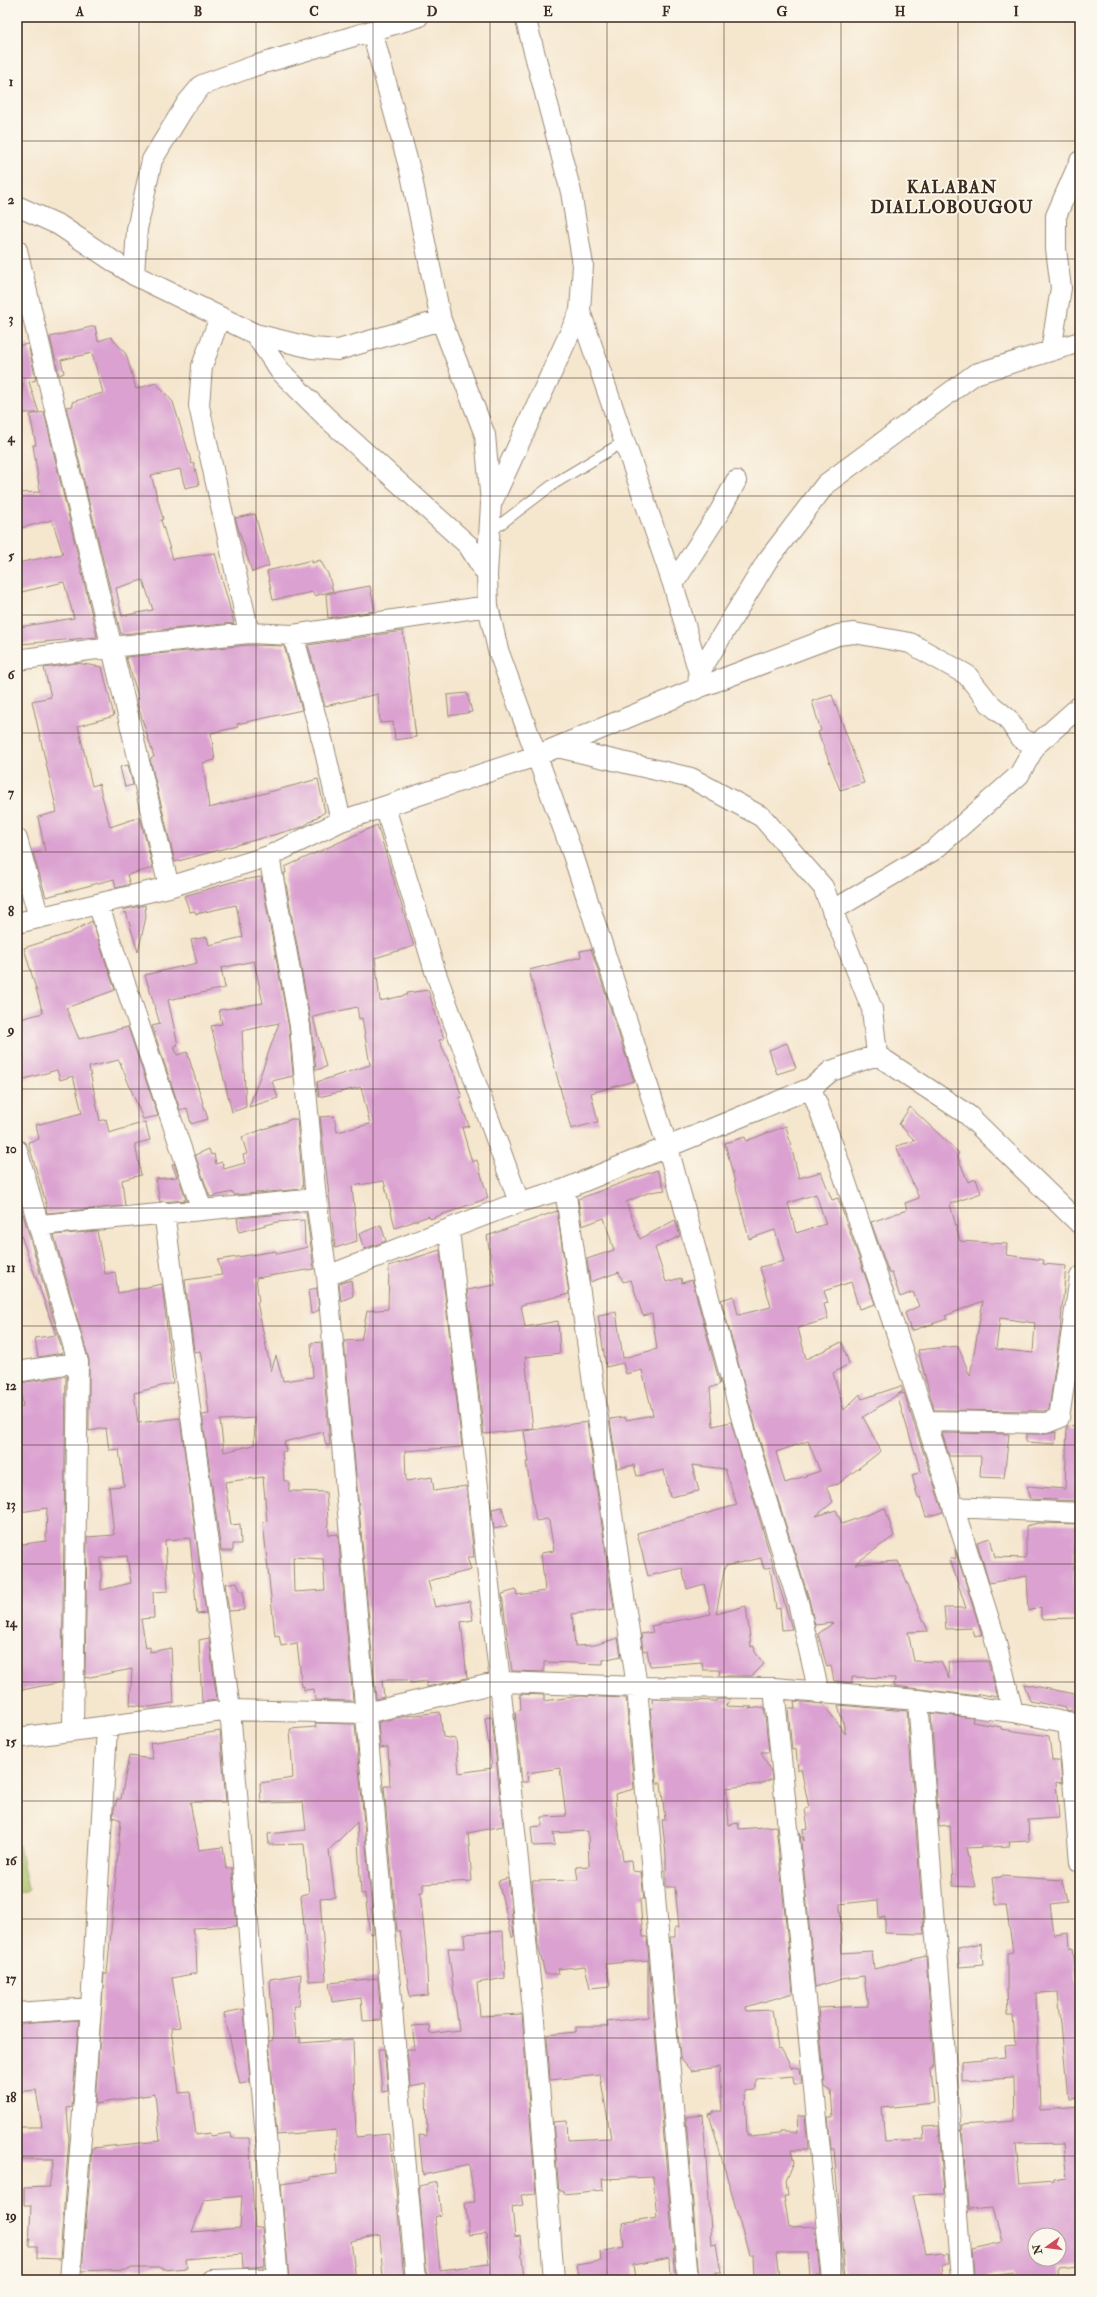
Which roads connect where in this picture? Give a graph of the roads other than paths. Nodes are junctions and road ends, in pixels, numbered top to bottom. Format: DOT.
graph roads {
  1 [pos="418,17"];
  2 [pos="525,17"];
  3 [pos="372,31"];
  4 [pos="1080,161"];
  5 [pos="17,206"];
  6 [pos="17,250"];
  7 [pos="134,275"];
  8 [pos="580,311"];
  9 [pos="220,317"];
  10 [pos="441,320"];
  11 [pos="255,334"];
  12 [pos="1080,342"];
  13 [pos="1051,351"];
  14 [pos="625,441"];
  15 [pos="736,482"];
  16 [pos="491,504"];
  17 [pos="490,532"];
  18 [pos="487,575"];
  19 [pos="673,584"];
  20 [pos="488,606"];
  21 [pos="249,633"];
  22 [pos="293,635"];
  23 [pos="111,648"];
  24 [pos="17,660"];
  25 [pos="698,680"];
  26 [pos="1080,706"];
  27 [pos="1036,745"];
  28 [pos="557,747"];
  29 [pos="536,756"];
  30 [pos="384,807"];
  31 [pos="341,821"];
  32 [pos="17,839"];
  33 [pos="269,856"];
  34 [pos="169,887"];
  35 [pos="98,904"];
  36 [pos="832,911"];
  37 [pos="39,918"];
  38 [pos="17,923"];
  39 [pos="878,1055"];
  40 [pos="811,1088"];
  41 [pos="668,1148"];
  42 [pos="17,1150"];
  43 [pos="565,1189"];
  44 [pos="316,1198"];
  45 [pos="519,1202"];
  46 [pos="202,1210"];
  47 [pos="164,1212"];
  48 [pos="1080,1224"];
  49 [pos="40,1225"];
  50 [pos="449,1230"];
  51 [pos="327,1276"];
  52 [pos="1080,1277"];
  53 [pos="78,1362"];
  54 [pos="17,1372"];
  55 [pos="926,1422"];
  56 [pos="952,1507"];
  57 [pos="1080,1513"];
  58 [pos="500,1682"];
  59 [pos="637,1688"];
  60 [pos="774,1688"];
  61 [pos="820,1693"];
  62 [pos="918,1700"];
  63 [pos="230,1710"];
  64 [pos="1013,1712"];
  65 [pos="366,1713"];
  66 [pos="1074,1724"];
  67 [pos="107,1728"];
  68 [pos="73,1729"];
  69 [pos="17,1738"];
  70 [pos="1080,1862"];
  71 [pos="91,2008"];
  72 [pos="17,2013"];
  73 [pos="278,2279"];
  74 [pos="70,2280"];
  75 [pos="212,2280"];
  76 [pos="416,2280"];
  77 [pos="554,2280"];
  78 [pos="688,2280"];
  79 [pos="832,2280"];
  80 [pos="962,2280"];
  1 -- 3 [label="street"];
  2 -- 8 [label="street"];
  3 -- 7 [label="street"];
  3 -- 10 [label="street"];
  4 -- 13 [label="street"];
  5 -- 7 [label="street"];
  6 -- 23 [label="street"];
  7 -- 9 [label="street"];
  8 -- 14 [label="street"];
  8 -- 16 [label="street"];
  9 -- 11 [label="street"];
  9 -- 21 [label="street"];
  10 -- 11 [label="street"];
  10 -- 16 [label="street"];
  11 -- 18 [label="street"];
  12 -- 13 [label="street"];
  13 -- 25 [label="street"];
  14 -- 17 [label="lane"];
  14 -- 19 [label="street"];
  15 -- 19 [label="street"];
  16 -- 17 [label="street"];
  17 -- 18 [label="street"];
  18 -- 20 [label="street"];
  19 -- 25 [label="street"];
  20 -- 22 [label="street"];
  20 -- 29 [label="street"];
  21 -- 22 [label="street"];
  21 -- 23 [label="street"];
  22 -- 31 [label="street"];
  23 -- 24 [label="street"];
  23 -- 34 [label="street"];
  25 -- 27 [label="street"];
  25 -- 28 [label="street"];
  26 -- 27 [label="street"];
  27 -- 36 [label="street"];
  28 -- 29 [label="street"];
  28 -- 36 [label="street"];
  29 -- 30 [label="street"];
  29 -- 41 [label="street"];
  30 -- 31 [label="street"];
  30 -- 45 [label="street"];
  31 -- 33 [label="street"];
  32 -- 37 [label="street"];
  33 -- 34 [label="street"];
  33 -- 44 [label="street"];
  34 -- 35 [label="street"];
  35 -- 37 [label="street"];
  35 -- 46 [label="street"];
  36 -- 39 [label="street"];
  37 -- 38 [label="street"];
  39 -- 40 [label="street"];
  39 -- 48 [label="street"];
  40 -- 41 [label="street"];
  40 -- 55 [label="street"];
  41 -- 43 [label="street"];
  41 -- 61 [label="street"];
  42 -- 49 [label="street"];
  43 -- 45 [label="street"];
  43 -- 59 [label="street"];
  44 -- 46 [label="street"];
  44 -- 51 [label="street"];
  45 -- 50 [label="street"];
  46 -- 47 [label="street"];
  47 -- 49 [label="street"];
  47 -- 63 [label="street"];
  49 -- 53 [label="street"];
  50 -- 51 [label="street"];
  50 -- 58 [label="street"];
  51 -- 65 [label="street"];
  52 -- 55 [label="street"];
  53 -- 54 [label="street"];
  53 -- 68 [label="street"];
  55 -- 56 [label="street"];
  56 -- 57 [label="street"];
  56 -- 64 [label="street"];
  58 -- 59 [label="street"];
  58 -- 65 [label="street"];
  58 -- 77 [label="street"];
  59 -- 60 [label="street"];
  59 -- 78 [label="street"];
  60 -- 61 [label="street"];
  60 -- 79 [label="street"];
  61 -- 62 [label="street"];
  62 -- 64 [label="street"];
  62 -- 80 [label="street"];
  63 -- 65 [label="street"];
  63 -- 67 [label="street"];
  63 -- 73 [label="street"];
  64 -- 66 [label="street"];
  65 -- 76 [label="street"];
  66 -- 70 [label="street"];
  67 -- 68 [label="street"];
  67 -- 71 [label="street"];
  68 -- 69 [label="street"];
  71 -- 72 [label="street"];
  71 -- 74 [label="street"];
  73 -- 75 [label="street"];
}
